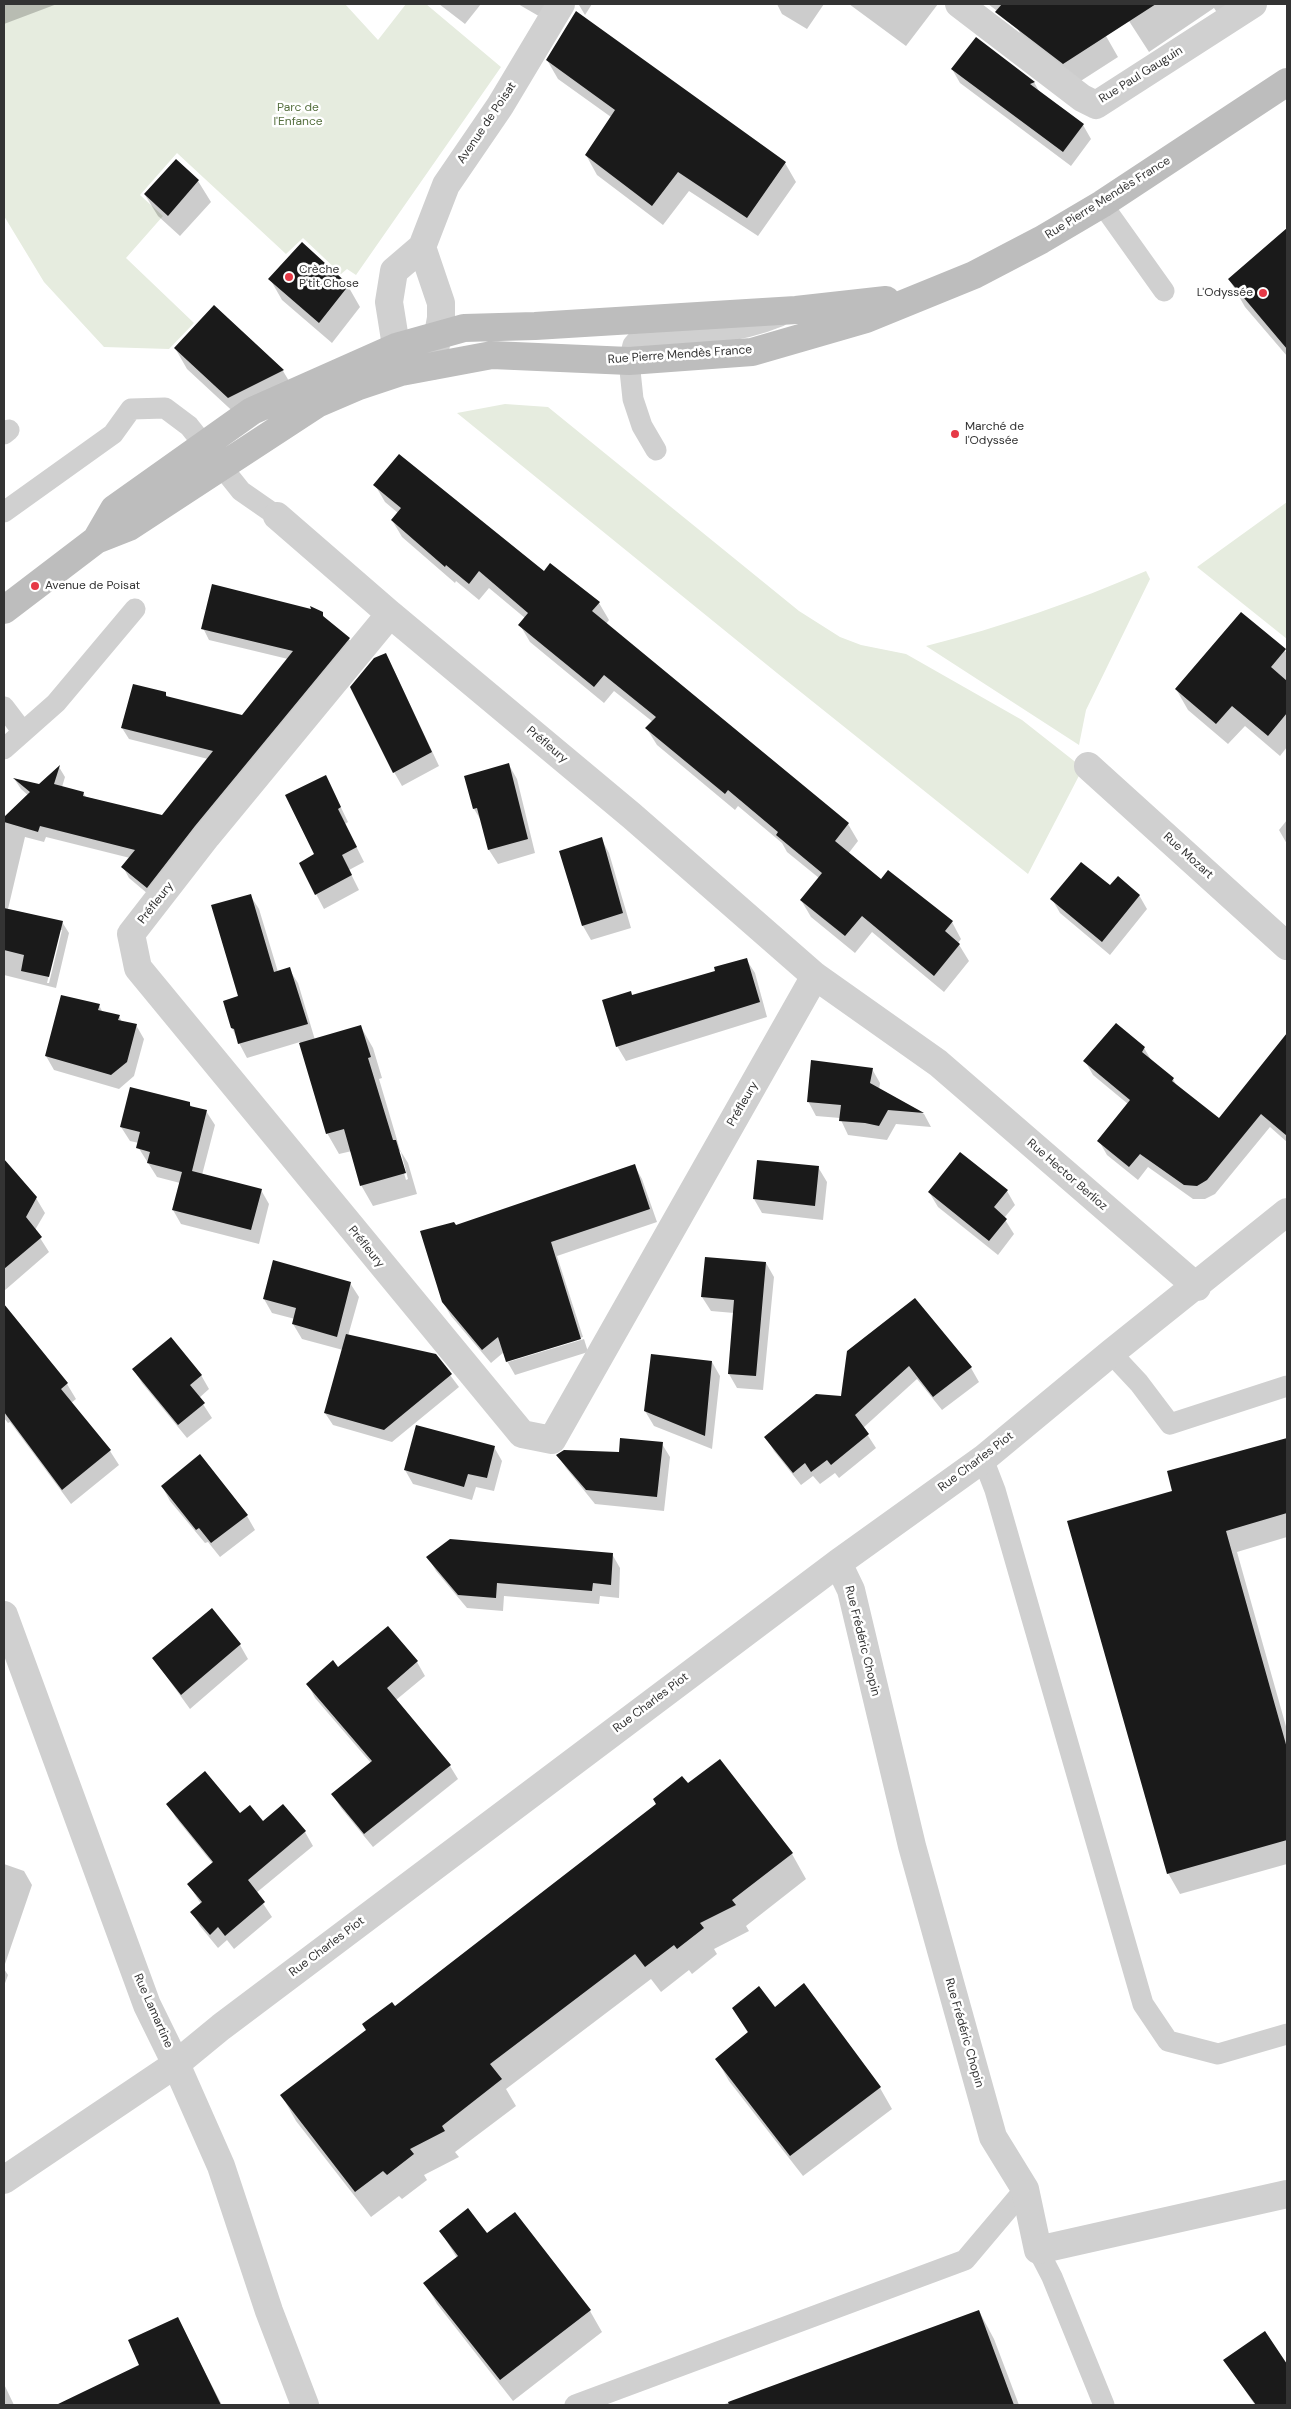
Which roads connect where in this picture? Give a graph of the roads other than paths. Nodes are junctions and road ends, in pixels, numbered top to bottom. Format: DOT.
graph roads {
  1 [pos="561,4"];
  2 [pos="959,4"];
  3 [pos="1253,4"];
  4 [pos="1287,82"];
  5 [pos="1102,204"];
  6 [pos="422,247"];
  7 [pos="1164,291"];
  8 [pos="919,296"];
  9 [pos="796,310"];
  10 [pos="436,336"];
  11 [pos="398,360"];
  12 [pos="629,360"];
  13 [pos="432,366"];
  14 [pos="203,444"];
  15 [pos="656,450"];
  16 [pos="222,468"];
  17 [pos="4,512"];
  18 [pos="277,516"];
  19 [pos="96,540"];
  20 [pos="135,609"];
  21 [pos="4,610"];
  22 [pos="390,614"];
  23 [pos="4,706"];
  24 [pos="23,732"];
  25 [pos="4,749"];
  26 [pos="1088,766"];
  27 [pos="1287,946"];
  28 [pos="816,976"];
  29 [pos="938,1063"];
  30 [pos="1287,1212"];
  31 [pos="1196,1287"];
  32 [pos="1111,1353"];
  33 [pos="1287,1386"];
  34 [pos="982,1460"];
  35 [pos="838,1562"];
  36 [pos="4,1615"];
  37 [pos="1287,2034"];
  38 [pos="176,2064"];
  39 [pos="4,2180"];
  40 [pos="1025,2189"];
  41 [pos="1287,2194"];
  42 [pos="1038,2250"];
  43 [pos="305,2405"];
  44 [pos="575,2405"];
  45 [pos="1104,2405"];
  1 -- 6 [label="street, Avenue de Poisat"];
  2 -- 3 [label="street, Rue Paul Gauguin"];
  4 -- 5 [label="main road, Rue Pierre Mendès France"];
  5 -- 7 [label="lane"];
  5 -- 8 [label="main road, Rue Pierre Mendès France"];
  6 -- 10 [label="street"];
  6 -- 11 [label="street, Avenue de Poisat"];
  8 -- 9 [label="main road, Rue Pierre Mendès France"];
  8 -- 12 [label="main road, Rue Pierre Mendès France"];
  9 -- 10 [label="main road, Rue Pierre Mendès France"];
  9 -- 12 [label="lane"];
  10 -- 11 [label="main road"];
  10 -- 13 [label="street"];
  11 -- 13 [label="main road"];
  11 -- 14 [label="main road"];
  11 -- 16 [label="main road"];
  12 -- 13 [label="main road, Rue Pierre Mendès France"];
  12 -- 15 [label="lane"];
  14 -- 16 [label="lane"];
  14 -- 17 [label="lane"];
  14 -- 19 [label="main road"];
  16 -- 18 [label="lane"];
  16 -- 19 [label="main road"];
  18 -- 22 [label="street, Préfleury"];
  19 -- 21 [label="main road"];
  20 -- 24 [label="lane"];
  22 -- 28 [label="street, Préfleury"];
  22 -- 28 [label="street, Préfleury"];
  23 -- 24 [label="lane"];
  24 -- 25 [label="lane"];
  26 -- 27 [label="street, Rue Mozart"];
  28 -- 29 [label="street, Préfleury"];
  29 -- 31 [label="street, Rue Hector Berlioz"];
  30 -- 31 [label="street, Rue Charles Piot"];
  31 -- 32 [label="street, Rue Charles Piot"];
  32 -- 33 [label="lane"];
  32 -- 34 [label="street, Rue Charles Piot"];
  34 -- 35 [label="street, Rue Charles Piot"];
  34 -- 37 [label="lane"];
  35 -- 38 [label="street, Rue Charles Piot"];
  35 -- 40 [label="street, Rue Frédéric Chopin"];
  36 -- 38 [label="street, Rue Lamartine"];
  38 -- 39 [label="street, Rue Charles Piot"];
  38 -- 43 [label="street, Rue Lamartine"];
  40 -- 42 [label="street, Rue Frédéric Chopin"];
  40 -- 44 [label="lane"];
  41 -- 42 [label="street"];
  42 -- 45 [label="lane"];
}
